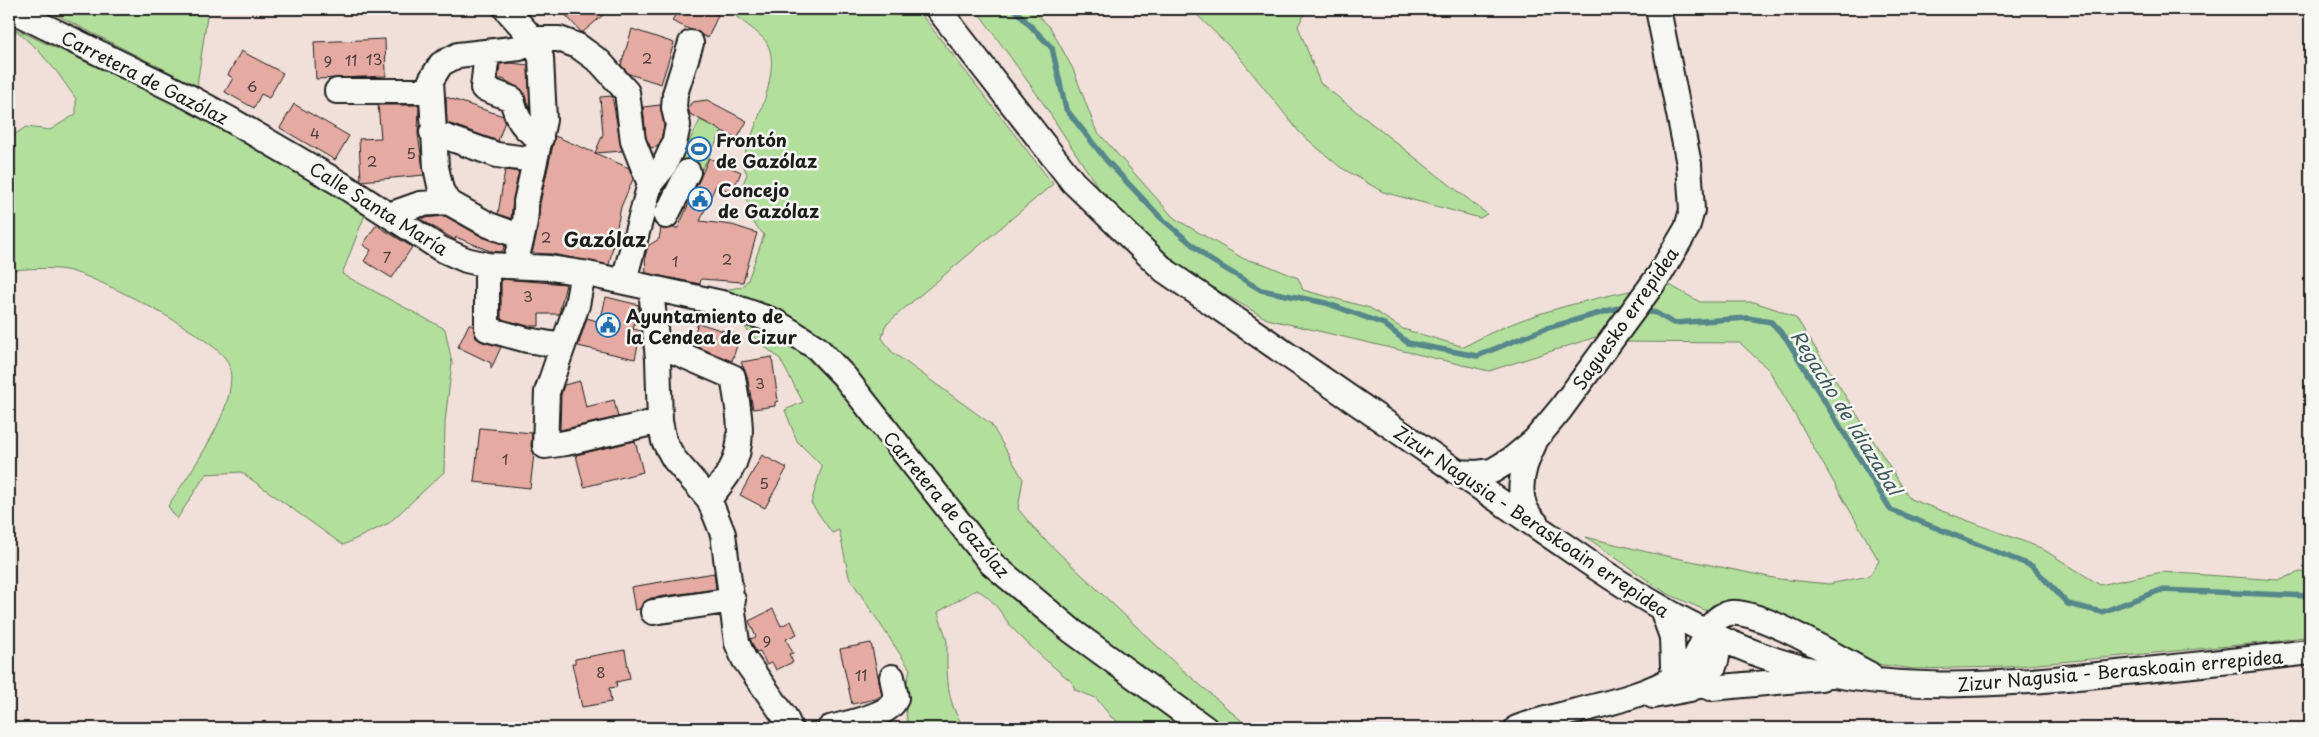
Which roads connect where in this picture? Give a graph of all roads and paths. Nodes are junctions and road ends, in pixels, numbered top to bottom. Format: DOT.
graph roads {
  1 [pos="506,9"];
  2 [pos="938,9"];
  3 [pos="1658,9"];
  4 [pos="17,11"];
  5 [pos="534,39"];
  6 [pos="691,43"];
  7 [pos="487,53"];
  8 [pos="337,91"];
  9 [pos="431,91"];
  10 [pos="432,132"];
  11 [pos="253,133"];
  12 [pos="538,149"];
  13 [pos="688,172"];
  14 [pos="650,184"];
  15 [pos="448,202"];
  16 [pos="642,210"];
  17 [pos="388,215"];
  18 [pos="522,237"];
  19 [pos="487,265"];
  20 [pos="514,266"];
  21 [pos="583,273"];
  22 [pos="624,280"];
  23 [pos="651,289"];
  24 [pos="774,321"];
  25 [pos="657,344"];
  26 [pos="563,346"];
  27 [pos="660,421"];
  28 [pos="1527,448"];
  29 [pos="1456,472"];
  30 [pos="1494,497"];
  31 [pos="709,499"];
  32 [pos="1544,531"];
  33 [pos="732,600"];
  34 [pos="1662,609"];
  35 [pos="653,612"];
  36 [pos="1708,633"];
  37 [pos="2310,652"];
  38 [pos="1841,676"];
  39 [pos="892,678"];
  40 [pos="1691,679"];
  41 [pos="1886,683"];
  42 [pos="790,728"];
  43 [pos="830,728"];
  44 [pos="1205,728"];
  45 [pos="1517,728"];
  1 -- 5 [label="street"];
  2 -- 29 [label="street, Zizur Nagusia - Beraskoain errepidea"];
  3 -- 28 [label="street, Saguesko errepidea"];
  4 -- 11 [label="street, Carretera de Gazólaz"];
  5 -- 7 [label="street"];
  5 -- 12 [label="street"];
  5 -- 14 [label="street"];
  6 -- 14 [label="street"];
  7 -- 9 [label="street"];
  7 -- 12 [label="street"];
  8 -- 9 [label="street"];
  9 -- 10 [label="street"];
  10 -- 12 [label="street"];
  10 -- 15 [label="street"];
  11 -- 17 [label="street, Calle Santa María"];
  12 -- 18 [label="street"];
  13 -- 16 [label="street"];
  14 -- 16 [label="street"];
  15 -- 17 [label="street"];
  15 -- 18 [label="street"];
  16 -- 22 [label="street"];
  17 -- 19 [label="street, Calle Santa María"];
  18 -- 20 [label="street"];
  19 -- 20 [label="street, Calle Santa María"];
  19 -- 26 [label="street"];
  20 -- 21 [label="street, Calle Santa María"];
  21 -- 22 [label="street, Calle Santa María"];
  21 -- 26 [label="street"];
  22 -- 23 [label="street, Calle Santa María"];
  23 -- 24 [label="street, Calle Santa María"];
  23 -- 25 [label="street"];
  24 -- 44 [label="street, Carretera de Gazólaz"];
  25 -- 27 [label="street"];
  25 -- 31 [label="street"];
  26 -- 27 [label="street"];
  27 -- 31 [label="street"];
  28 -- 29 [label="street"];
  28 -- 30 [label="street"];
  28 -- 32 [label="street"];
  29 -- 30 [label="street, Zizur Nagusia - Beraskoain errepidea"];
  30 -- 32 [label="street, Zizur Nagusia - Beraskoain errepidea"];
  31 -- 33 [label="street"];
  32 -- 34 [label="street, Zizur Nagusia - Beraskoain errepidea"];
  33 -- 35 [label="street"];
  33 -- 42 [label="street"];
  34 -- 36 [label="street, Zizur Nagusia - Beraskoain errepidea"];
  34 -- 40 [label="street"];
  36 -- 38 [label="street, Zizur Nagusia - Beraskoain errepidea"];
  36 -- 40 [label="street"];
  36 -- 41 [label="street"];
  37 -- 41 [label="street, Zizur Nagusia - Beraskoain errepidea"];
  38 -- 40 [label="street"];
  38 -- 41 [label="street, Zizur Nagusia - Beraskoain errepidea"];
  39 -- 43 [label="street"];
  40 -- 45 [label="street"];
}
